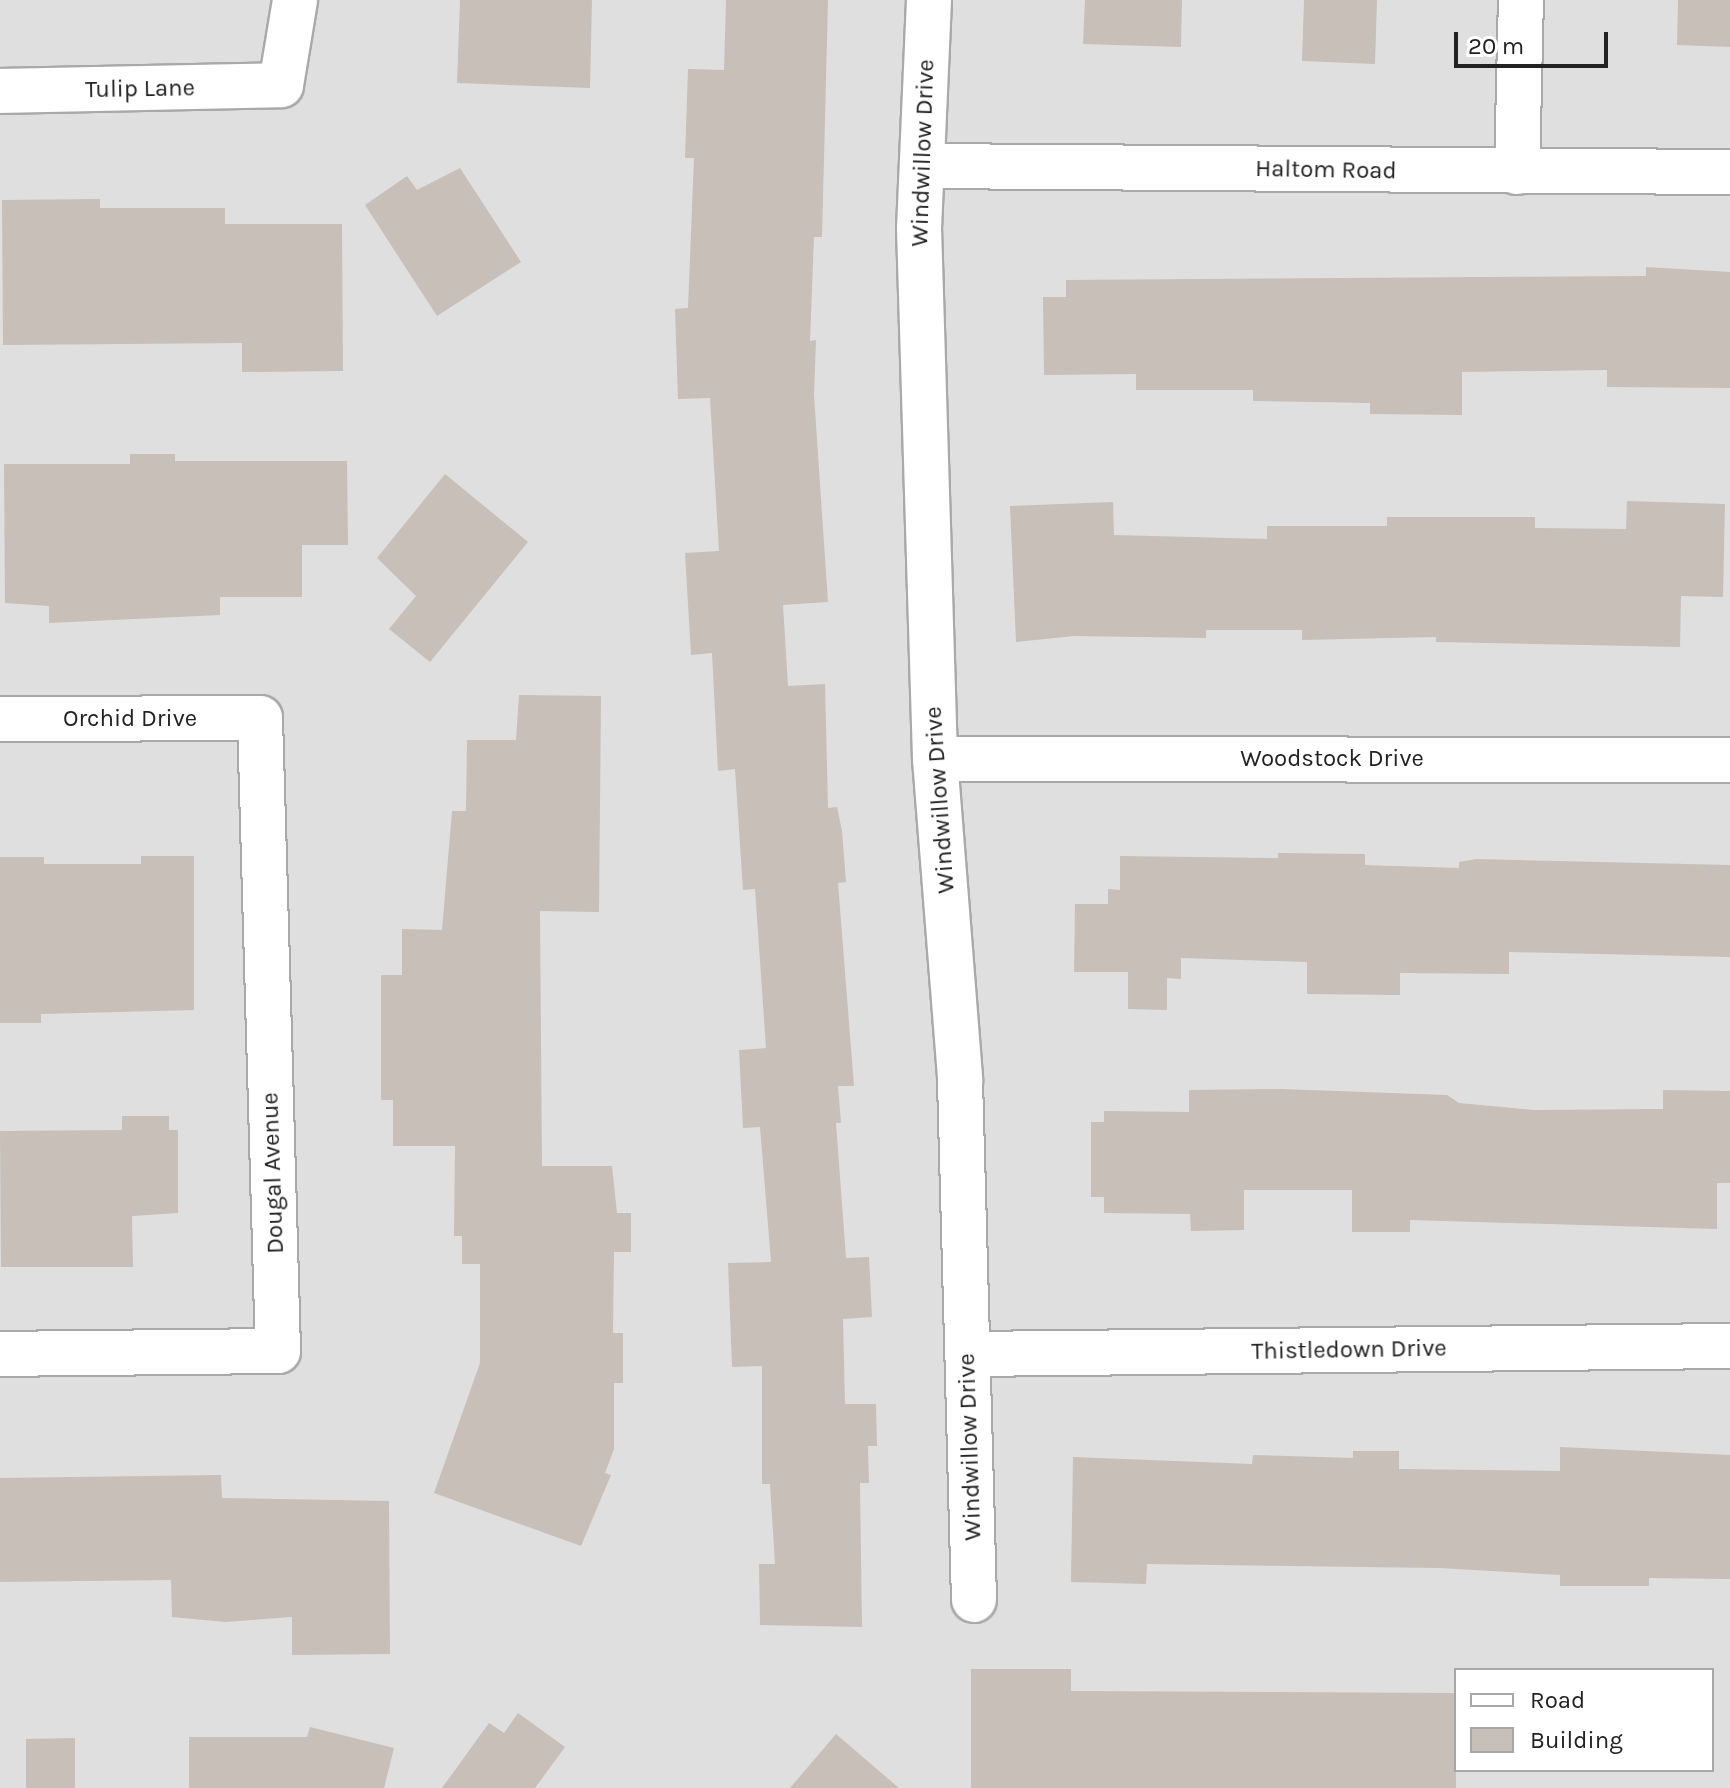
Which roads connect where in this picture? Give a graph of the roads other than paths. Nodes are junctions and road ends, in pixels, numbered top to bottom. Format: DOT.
graph roads {
  1 [pos="295,0"];
  2 [pos="929,0"];
  3 [pos="1521,0"];
  4 [pos="0,91"];
  5 [pos="922,166"];
  6 [pos="1517,172"];
  7 [pos="1730,172"];
  8 [pos="260,718"];
  9 [pos="0,719"];
  10 [pos="935,759"];
  11 [pos="1730,760"];
  12 [pos="1730,1346"];
  13 [pos="0,1354"];
  14 [pos="967,1354"];
  15 [pos="974,1600"];
  1 -- 4 [label="street, Tulip Lane"];
  2 -- 5 [label="street, Windwillow Drive"];
  3 -- 6 [label="street"];
  5 -- 6 [label="street, Haltom Road"];
  5 -- 10 [label="street, Windwillow Drive"];
  6 -- 7 [label="street, Haltom Road"];
  8 -- 9 [label="street, Orchid Drive"];
  8 -- 13 [label="street, Dougal Avenue"];
  10 -- 11 [label="street, Woodstock Drive"];
  10 -- 14 [label="street, Windwillow Drive"];
  12 -- 14 [label="street, Thistledown Drive"];
  14 -- 15 [label="street, Windwillow Drive"];
}
